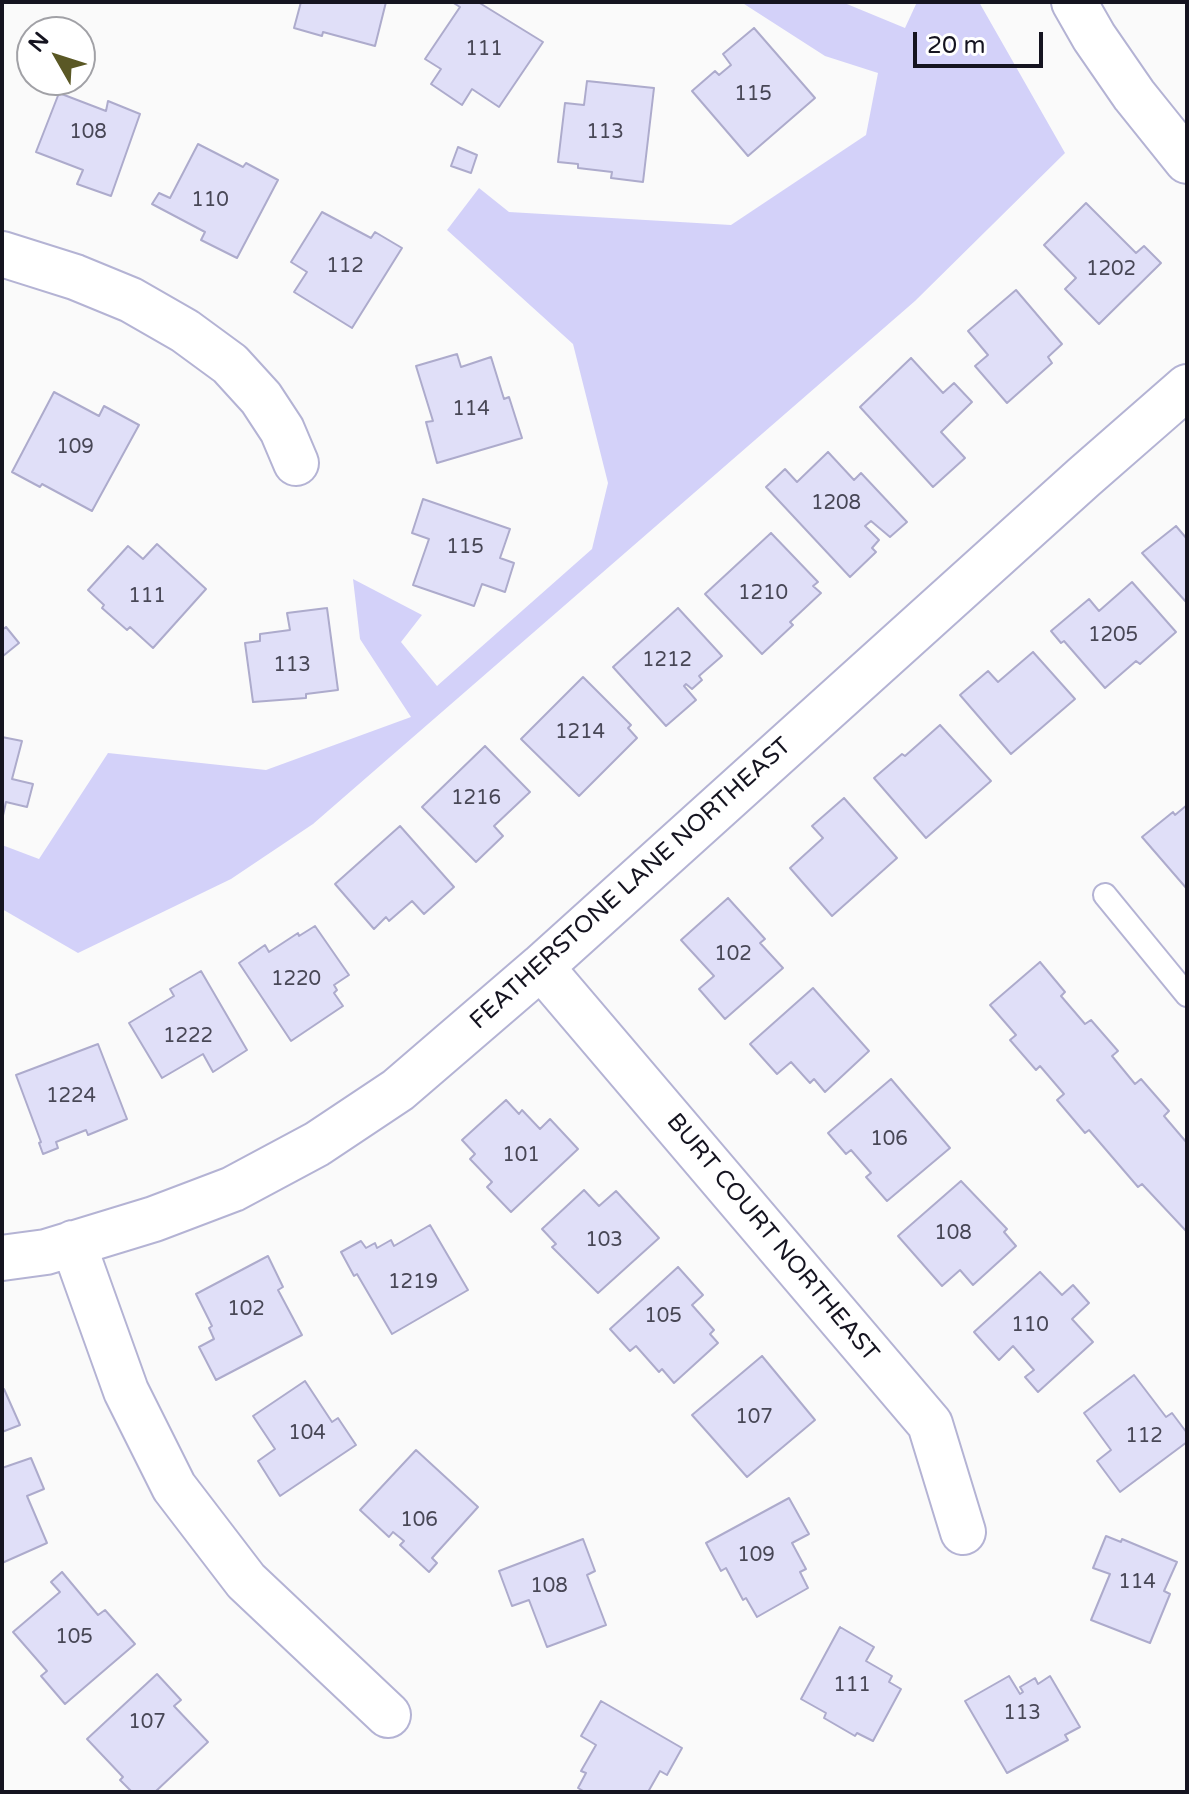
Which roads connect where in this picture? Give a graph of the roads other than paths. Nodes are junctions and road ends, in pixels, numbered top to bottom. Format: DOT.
graph roads {
  1 [pos="1074,2"];
  2 [pos="1187,161"];
  3 [pos="2,254"];
  4 [pos="1187,387"];
  5 [pos="296,463"];
  6 [pos="1105,895"];
  7 [pos="541,967"];
  8 [pos="1187,995"];
  9 [pos="73,1243"];
  10 [pos="2,1258"];
  11 [pos="963,1532"];
  12 [pos="388,1715"];
  1 -- 2 [label="street"];
  3 -- 5 [label="street"];
  4 -- 7 [label="street, FEATHERSTONE LANE NORTHEAST"];
  6 -- 8 [label="lane"];
  7 -- 9 [label="street, FEATHERSTONE LANE NORTHEAST"];
  7 -- 11 [label="street, BURT COURT NORTHEAST"];
  9 -- 10 [label="street, FEATHERSTONE LANE NORTHEAST"];
  9 -- 12 [label="street"];
}
